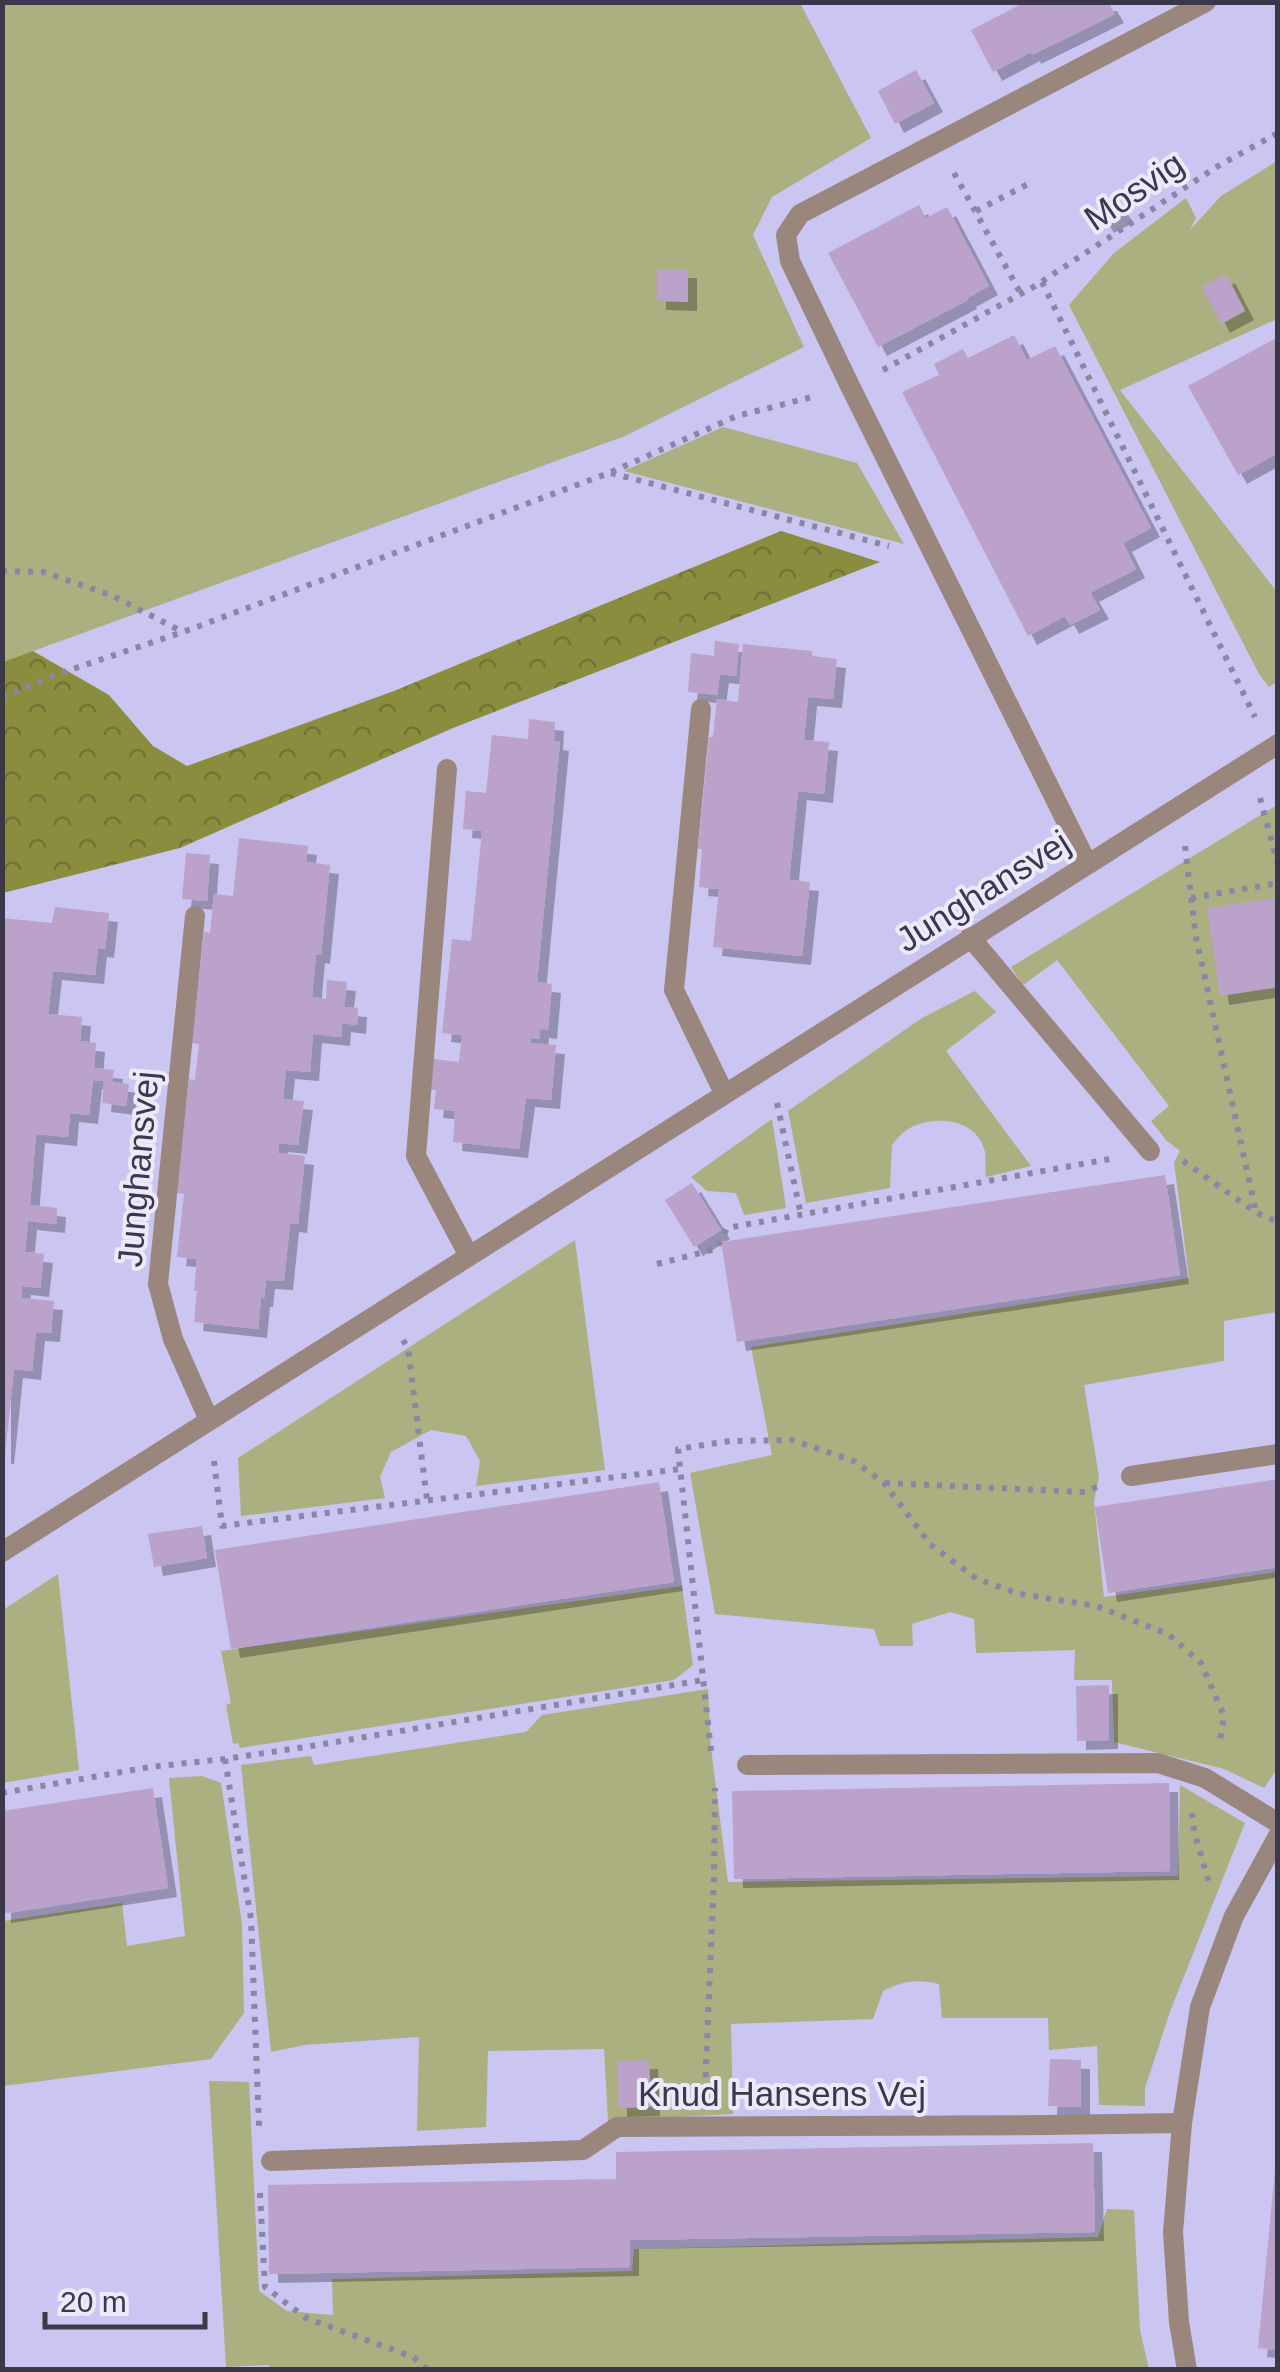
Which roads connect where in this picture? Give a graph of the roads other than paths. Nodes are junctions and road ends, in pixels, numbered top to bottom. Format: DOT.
graph roads {
  1 [pos="1206,2"];
  2 [pos="701,709"];
  3 [pos="1274,746"];
  4 [pos="446,769"];
  5 [pos="1087,863"];
  6 [pos="195,916"];
  7 [pos="970,937"];
  8 [pos="724,1093"];
  9 [pos="1150,1152"];
  10 [pos="468,1256"];
  11 [pos="208,1420"];
  12 [pos="1278,1454"];
  13 [pos="1131,1476"];
  14 [pos="2,1552"];
  15 [pos="747,1765"];
  16 [pos="1278,1823"];
  17 [pos="1278,1836"];
  18 [pos="1182,2123"];
  19 [pos="266,2170"];
  20 [pos="1187,2370"];
  1 -- 5 [label="street"];
  2 -- 8 [label="street"];
  3 -- 5 [label="street, Junghansvej"];
  4 -- 10 [label="street"];
  5 -- 7 [label="street, Junghansvej"];
  6 -- 11 [label="street, Junghansvej"];
  7 -- 8 [label="street, Junghansvej"];
  7 -- 9 [label="street"];
  8 -- 10 [label="street, Junghansvej"];
  10 -- 11 [label="street, Junghansvej"];
  11 -- 14 [label="street, Junghansvej"];
  12 -- 13 [label="street"];
  15 -- 16 [label="street"];
  17 -- 18 [label="street"];
  18 -- 19 [label="street, Knud Hansens Vej"];
  18 -- 20 [label="street"];
}
